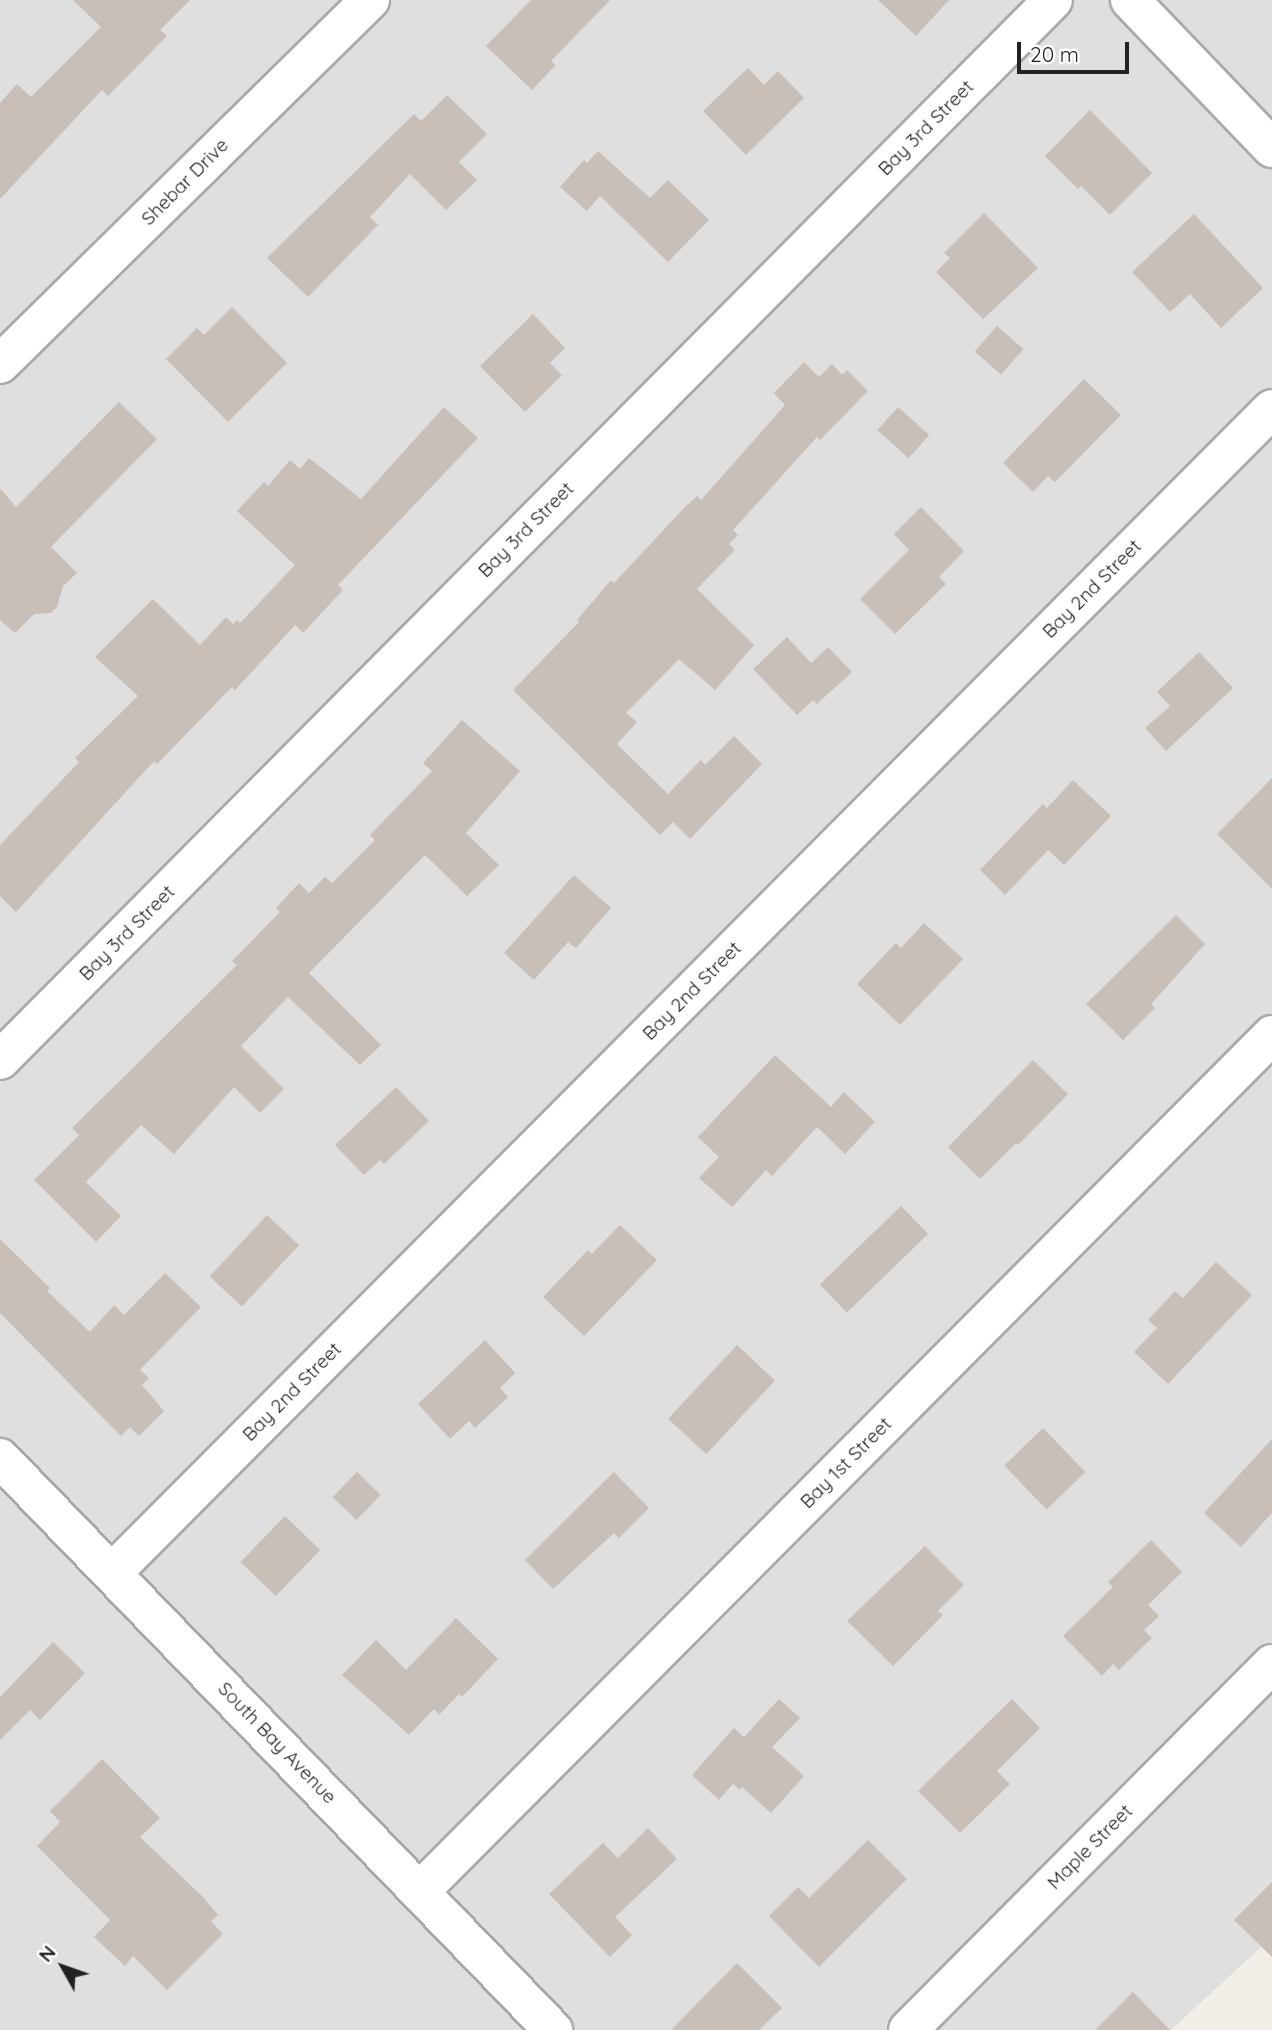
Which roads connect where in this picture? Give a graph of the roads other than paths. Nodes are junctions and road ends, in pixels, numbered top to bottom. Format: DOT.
graph roads {
  1 [pos="370,0"];
  2 [pos="1053,0"];
  3 [pos="1130,0"];
  4 [pos="1272,148"];
  5 [pos="0,364"];
  6 [pos="1272,409"];
  7 [pos="1272,1035"];
  8 [pos="0,1060"];
  9 [pos="0,1458"];
  10 [pos="112,1573"];
  11 [pos="1272,1664"];
  12 [pos="420,1891"];
  13 [pos="553,2030"];
  14 [pos="908,2030"];
  1 -- 5 [label="street, Shebar Drive"];
  2 -- 8 [label="street, Bay 3rd Street"];
  3 -- 4 [label="street"];
  6 -- 10 [label="street, Bay 2nd Street"];
  7 -- 12 [label="street, Bay 1st Street"];
  9 -- 10 [label="street, South Bay Avenue"];
  10 -- 12 [label="street, South Bay Avenue"];
  11 -- 14 [label="street, Maple Street"];
  12 -- 13 [label="street, South Bay Avenue"];
}
